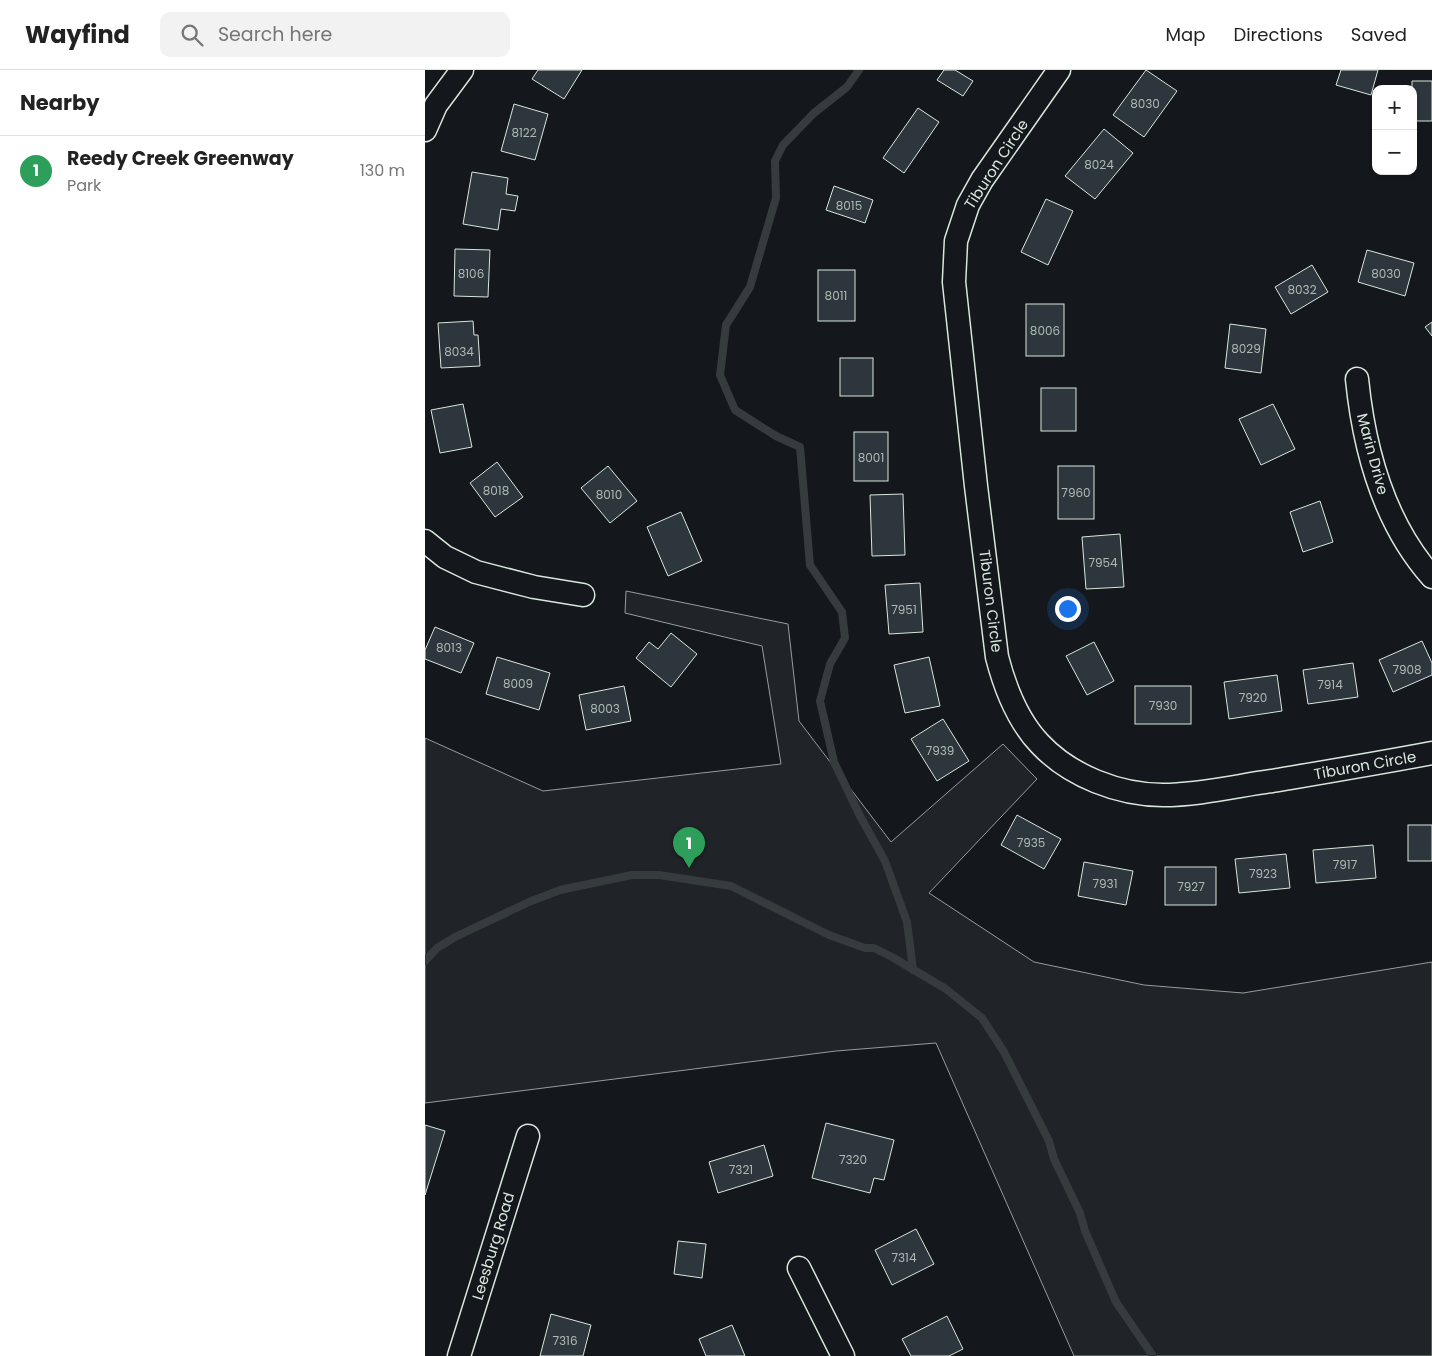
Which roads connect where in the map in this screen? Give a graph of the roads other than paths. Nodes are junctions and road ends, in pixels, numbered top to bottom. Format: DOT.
graph roads {
  1 [pos="461,70"];
  2 [pos="1059,70"];
  3 [pos="425,130"];
  4 [pos="1357,379"];
  5 [pos="425,541"];
  6 [pos="1432,577"];
  7 [pos="583,595"];
  8 [pos="1432,753"];
  9 [pos="528,1136"];
  10 [pos="799,1268"];
  11 [pos="459,1356"];
  12 [pos="843,1356"];
  1 -- 3 [label="street"];
  2 -- 8 [label="street, Tiburon Circle"];
  4 -- 6 [label="street, Marin Drive"];
  5 -- 7 [label="street"];
  9 -- 11 [label="street, Leesburg Road"];
  10 -- 12 [label="street"];
}
